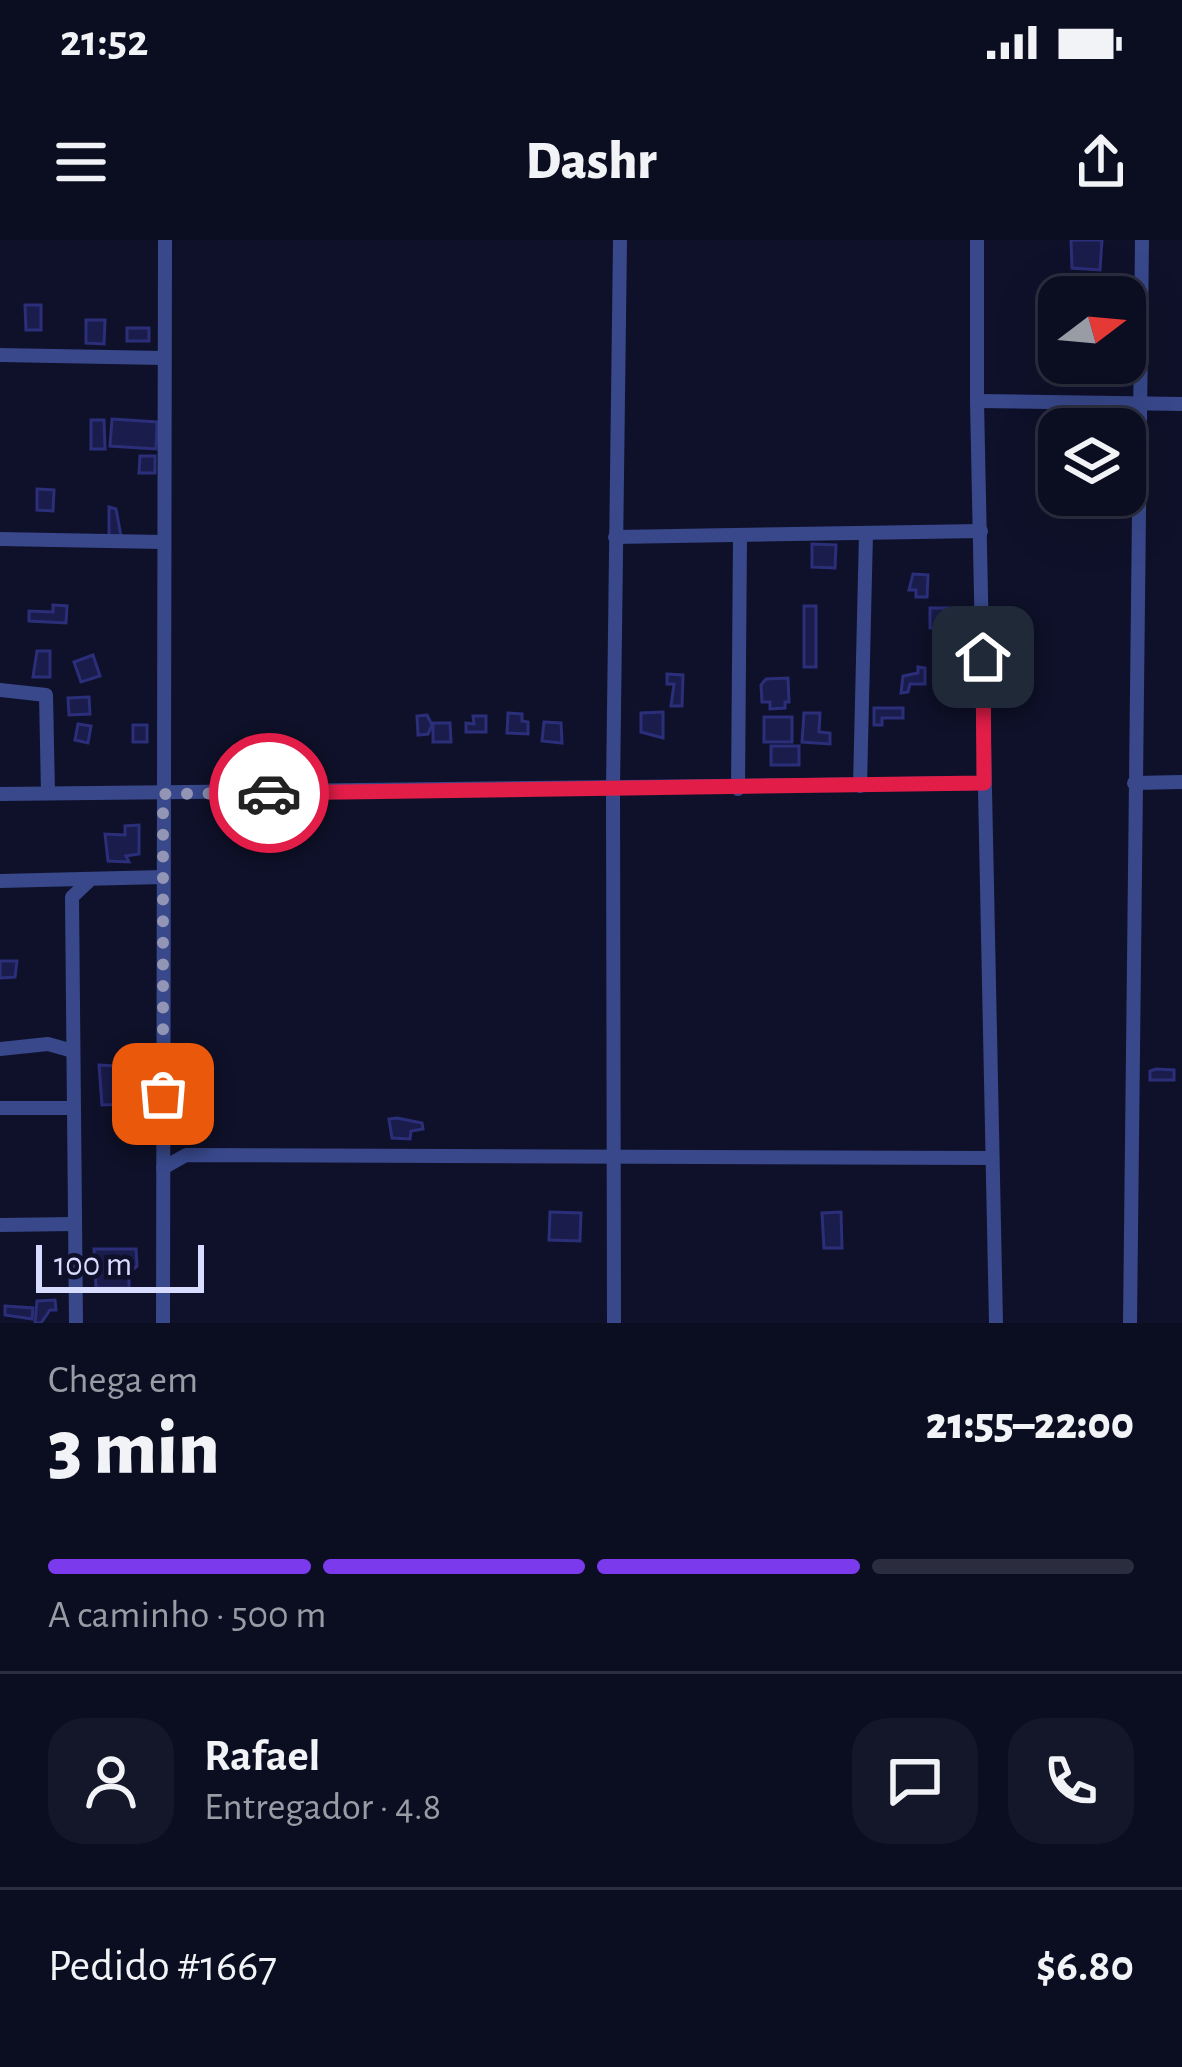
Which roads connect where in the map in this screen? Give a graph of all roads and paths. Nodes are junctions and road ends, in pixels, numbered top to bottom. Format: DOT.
graph roads {
  1 [pos="164,240"];
  2 [pos="620,240"];
  3 [pos="977,240"];
  4 [pos="1142,240"];
  5 [pos="0,355"];
  6 [pos="164,358"];
  7 [pos="977,401"];
  8 [pos="1138,403"];
  9 [pos="1182,404"];
  10 [pos="981,531"];
  11 [pos="866,533"];
  12 [pos="740,536"];
  13 [pos="615,537"];
  14 [pos="0,538"];
  15 [pos="162,542"];
  16 [pos="0,690"];
  17 [pos="1182,782"];
  18 [pos="984,783"];
  19 [pos="1134,783"];
  20 [pos="860,786"];
  21 [pos="614,789"];
  22 [pos="738,789"];
  23 [pos="47,793"];
  24 [pos="0,794"];
  25 [pos="163,794"];
  26 [pos="163,877"];
  27 [pos="91,878"];
  28 [pos="51,880"];
  29 [pos="0,881"];
  30 [pos="73,897"];
  31 [pos="73,1021"];
  32 [pos="49,1044"];
  33 [pos="0,1048"];
  34 [pos="73,1051"];
  35 [pos="0,1108"];
  36 [pos="74,1108"];
  37 [pos="163,1138"];
  38 [pos="186,1155"];
  39 [pos="614,1156"];
  40 [pos="990,1158"];
  41 [pos="164,1168"];
  42 [pos="74,1224"];
  43 [pos="0,1225"];
  44 [pos="76,1323"];
  45 [pos="163,1323"];
  46 [pos="614,1323"];
  47 [pos="996,1323"];
  48 [pos="1130,1323"];
  1 -- 6 [label="street"];
  2 -- 13 [label="street"];
  3 -- 7 [label="street"];
  4 -- 8 [label="street"];
  5 -- 6 [label="street"];
  6 -- 15 [label="street"];
  7 -- 8 [label="street"];
  7 -- 10 [label="street"];
  8 -- 9 [label="street"];
  8 -- 19 [label="street"];
  10 -- 11 [label="street"];
  10 -- 18 [label="street"];
  11 -- 12 [label="street"];
  11 -- 20 [label="street"];
  12 -- 13 [label="street"];
  12 -- 22 [label="street"];
  13 -- 21 [label="street"];
  14 -- 15 [label="street"];
  15 -- 25 [label="street"];
  16 -- 23 [label="street"];
  17 -- 19 [label="street"];
  18 -- 20 [label="street"];
  18 -- 40 [label="street"];
  19 -- 48 [label="street"];
  20 -- 22 [label="street"];
  21 -- 22 [label="street"];
  21 -- 25 [label="street"];
  21 -- 39 [label="street"];
  23 -- 24 [label="street"];
  23 -- 25 [label="street"];
  25 -- 26 [label="street"];
  26 -- 27 [label="street"];
  26 -- 37 [label="street"];
  27 -- 28 [label="street"];
  27 -- 30 [label="street"];
  28 -- 29 [label="street"];
  28 -- 30 [label="street"];
  30 -- 31 [label="street"];
  31 -- 32 [label="street"];
  31 -- 34 [label="street"];
  32 -- 33 [label="street"];
  32 -- 34 [label="street"];
  34 -- 36 [label="street"];
  35 -- 36 [label="street"];
  36 -- 42 [label="street"];
  37 -- 38 [label="street"];
  37 -- 41 [label="street"];
  38 -- 39 [label="street"];
  38 -- 41 [label="street"];
  39 -- 40 [label="street"];
  39 -- 46 [label="street"];
  40 -- 47 [label="street"];
  41 -- 45 [label="street"];
  42 -- 43 [label="street"];
  42 -- 44 [label="street"];
}
